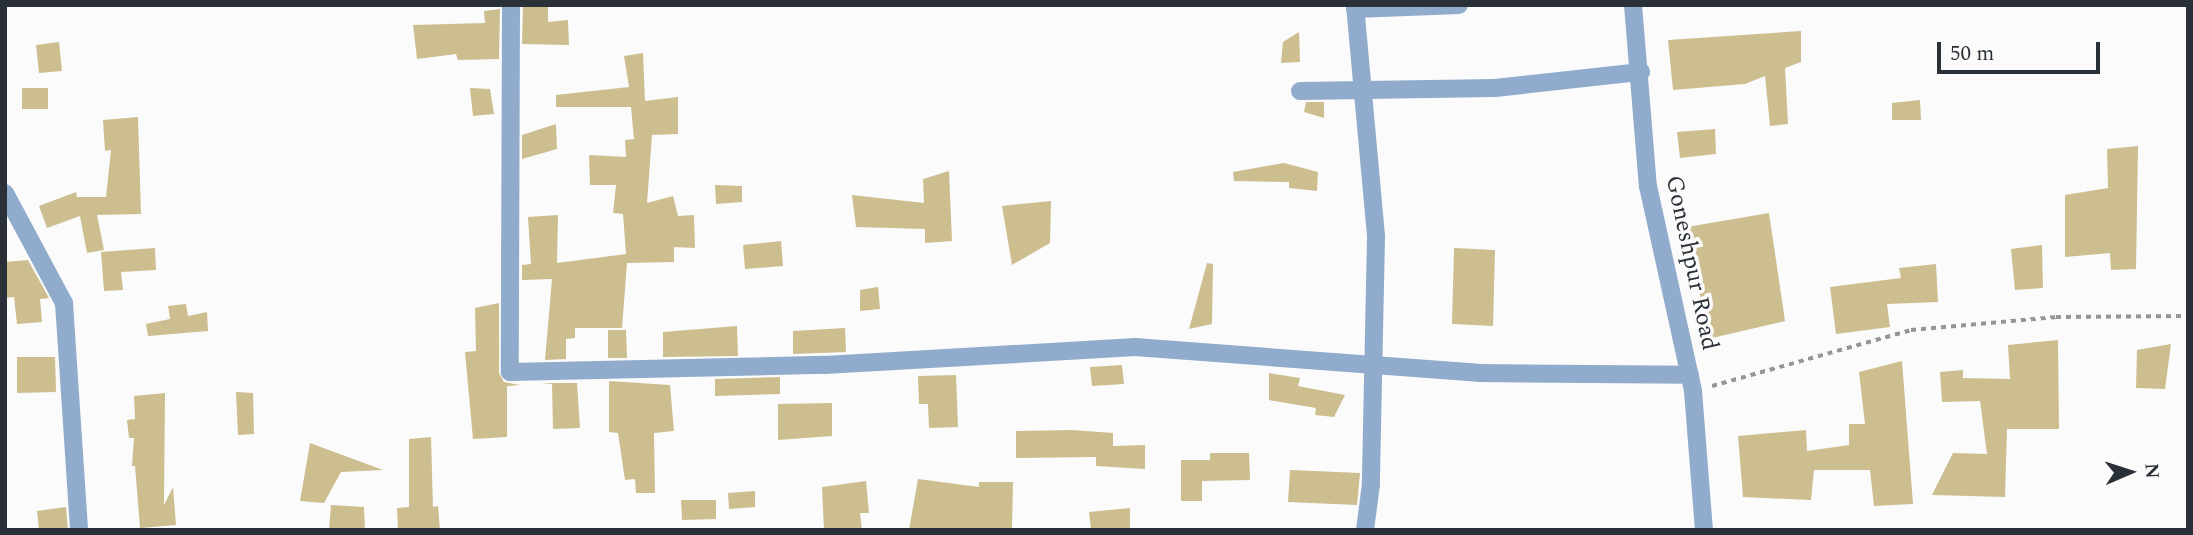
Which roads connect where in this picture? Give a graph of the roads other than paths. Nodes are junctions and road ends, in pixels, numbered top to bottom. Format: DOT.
graph roads {
  1 [pos="511,5"];
  2 [pos="1459,5"];
  3 [pos="1633,5"];
  4 [pos="1355,7"];
  5 [pos="1641,72"];
  6 [pos="1360,90"];
  7 [pos="1300,91"];
  8 [pos="5,193"];
  9 [pos="1371,367"];
  10 [pos="1692,383"];
  11 [pos="79,530"];
  12 [pos="1365,530"];
  13 [pos="1704,530"];
  1 -- 9 [label="street"];
  2 -- 4 [label="street"];
  3 -- 5 [label="street, Goneshpur Road"];
  4 -- 6 [label="street"];
  5 -- 6 [label="street"];
  5 -- 10 [label="street, Goneshpur Road"];
  6 -- 7 [label="street"];
  6 -- 9 [label="street"];
  8 -- 11 [label="street"];
  9 -- 10 [label="street"];
  9 -- 12 [label="street"];
  10 -- 13 [label="street, Goneshpur Road"];
}
